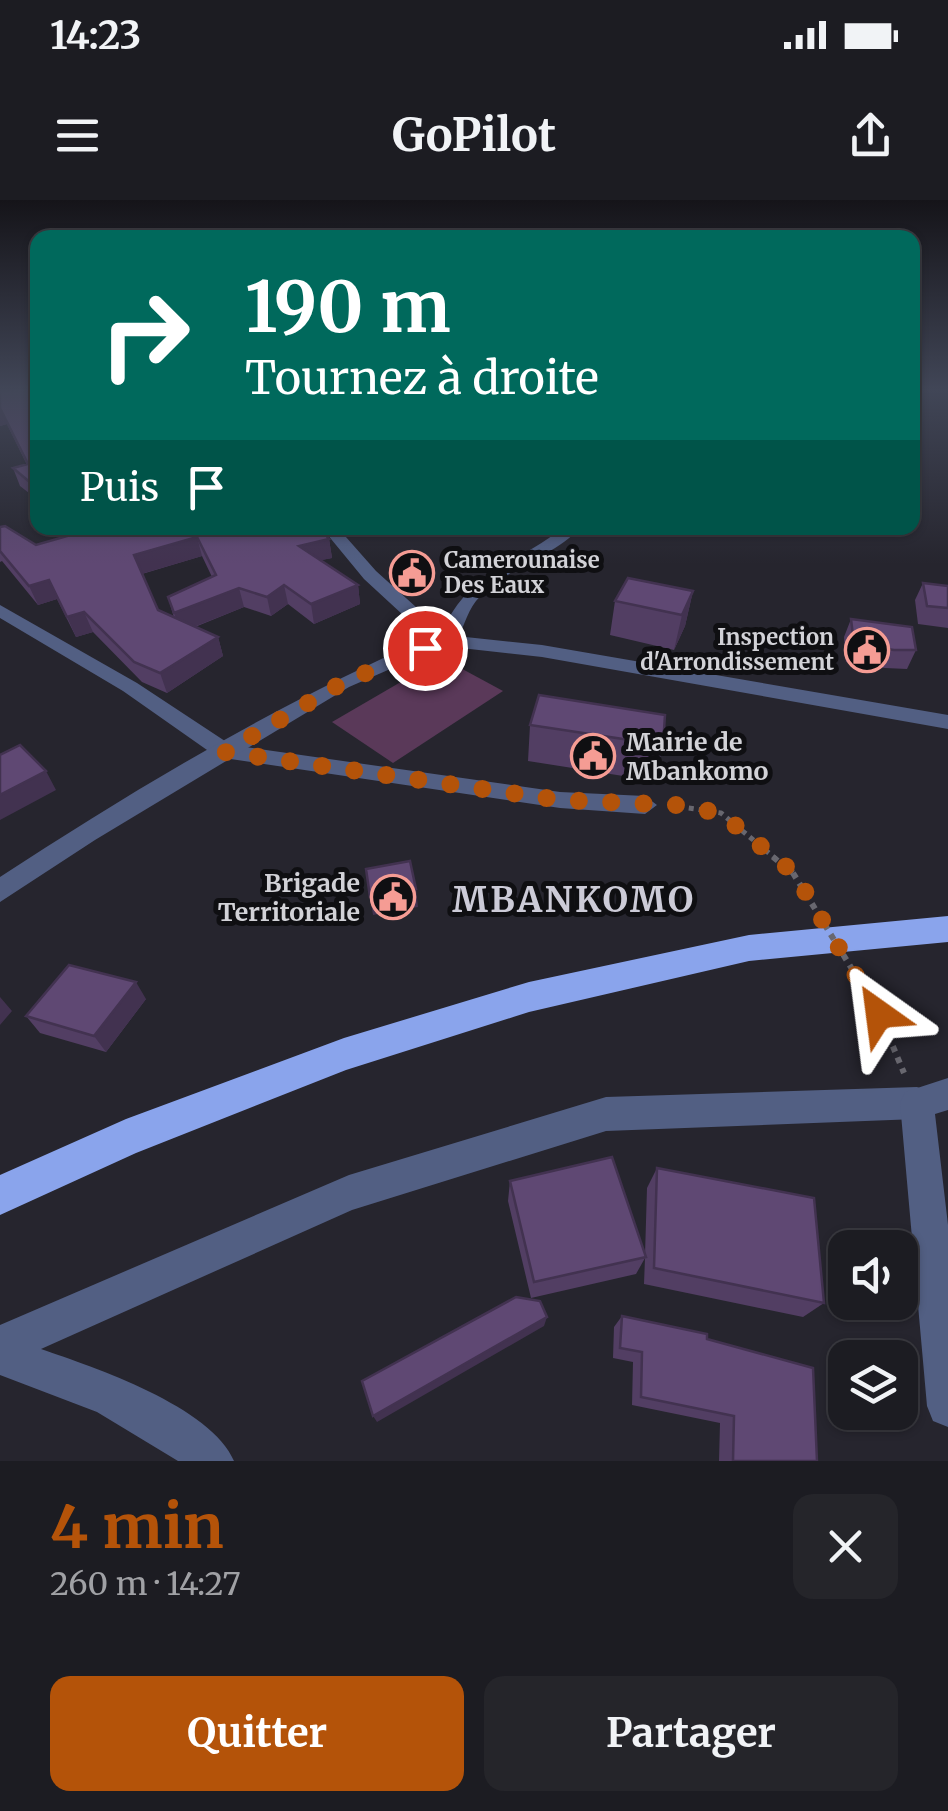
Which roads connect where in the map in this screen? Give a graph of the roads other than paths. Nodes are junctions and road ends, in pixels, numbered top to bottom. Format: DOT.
graph roads {
  1 [pos="336,535"];
  2 [pos="564,535"];
  3 [pos="0,610"];
  4 [pos="444,640"];
  5 [pos="948,722"];
  6 [pos="225,752"];
  7 [pos="645,805"];
  8 [pos="0,890"];
  9 [pos="948,929"];
  10 [pos="933,1099"];
  11 [pos="0,1196"];
  12 [pos="0,1346"];
  13 [pos="0,1355"];
  14 [pos="948,1406"];
  15 [pos="212,1461"];
  1 -- 4 [label="street"];
  2 -- 4 [label="street"];
  3 -- 6 [label="street"];
  4 -- 5 [label="street"];
  4 -- 6 [label="street"];
  6 -- 7 [label="street"];
  6 -- 8 [label="street"];
  9 -- 11 [label="highway"];
  10 -- 12 [label="street"];
  10 -- 14 [label="street"];
  13 -- 15 [label="street"];
}
